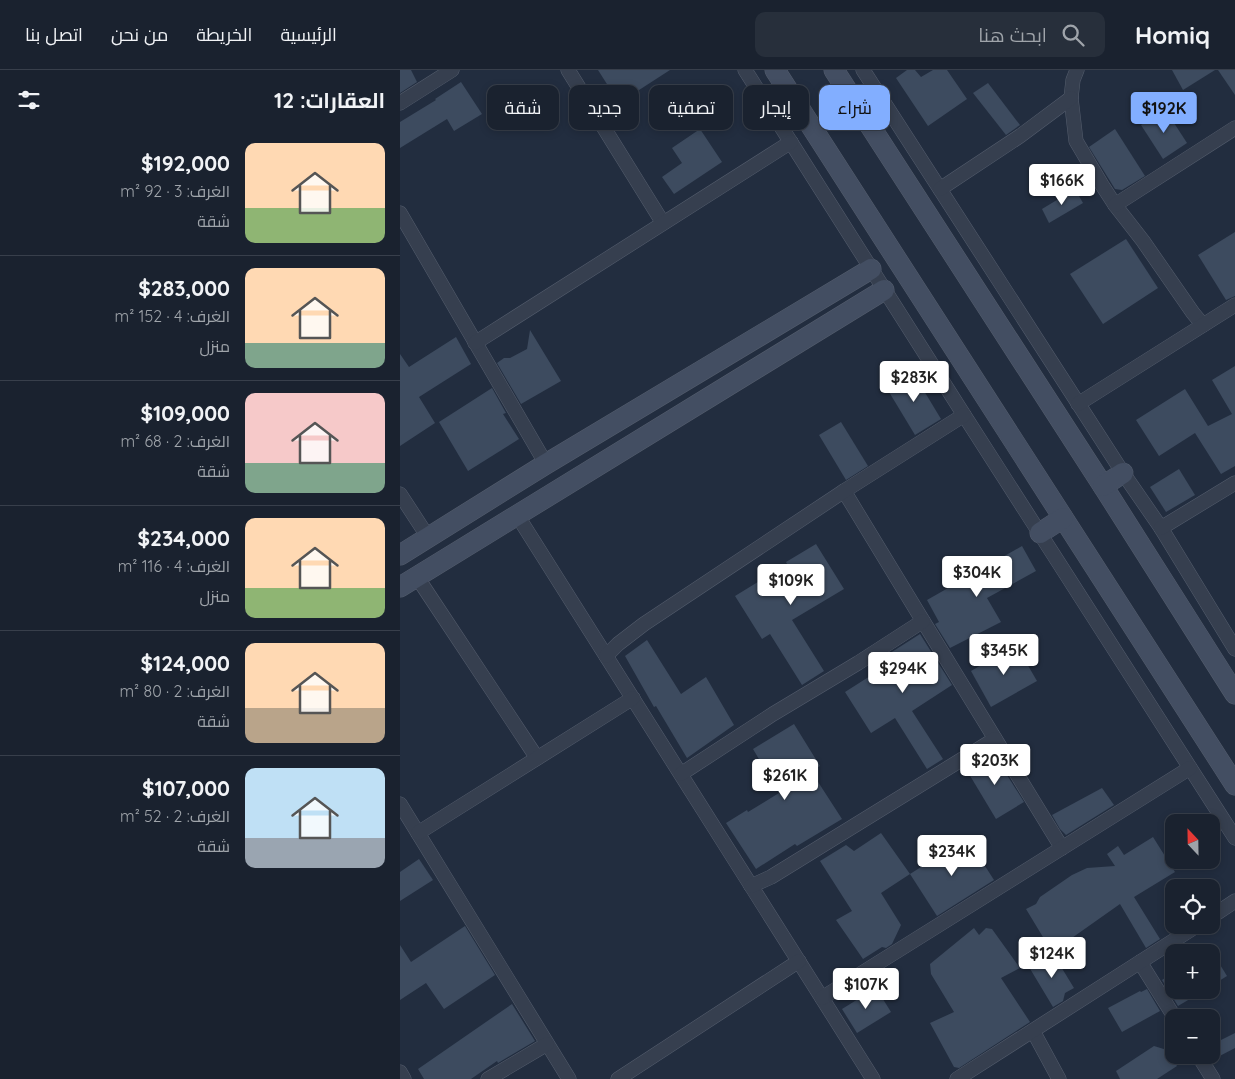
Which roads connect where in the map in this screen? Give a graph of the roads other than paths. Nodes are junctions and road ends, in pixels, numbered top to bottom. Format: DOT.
graph roads {
  1 [pos="452,70"];
  2 [pos="568,70"];
  3 [pos="745,70"];
  4 [pos="774,70"];
  5 [pos="834,70"];
  6 [pos="863,70"];
  7 [pos="1077,70"];
  8 [pos="1071,98"];
  9 [pos="400,104"];
  10 [pos="1235,128"];
  11 [pos="791,142"];
  12 [pos="940,189"];
  13 [pos="1115,205"];
  14 [pos="400,213"];
  15 [pos="663,223"];
  16 [pos="871,269"];
  17 [pos="884,290"];
  18 [pos="1235,304"];
  19 [pos="1203,325"];
  20 [pos="475,343"];
  21 [pos="1078,404"];
  22 [pos="964,415"];
  23 [pos="546,464"];
  24 [pos="1123,473"];
  25 [pos="1235,483"];
  26 [pos="1103,486"];
  27 [pos="844,491"];
  28 [pos="400,494"];
  29 [pos="517,515"];
  30 [pos="1063,518"];
  31 [pos="1161,528"];
  32 [pos="1040,533"];
  33 [pos="428,537"];
  34 [pos="400,555"];
  35 [pos="408,582"];
  36 [pos="923,621"];
  37 [pos="1235,649"];
  38 [pos="606,656"];
  39 [pos="1235,694"];
  40 [pos="633,698"];
  41 [pos="995,739"];
  42 [pos="537,758"];
  43 [pos="1190,768"];
  44 [pos="681,774"];
  45 [pos="1235,785"];
  46 [pos="400,804"];
  47 [pos="418,833"];
  48 [pos="1235,838"];
  49 [pos="1062,848"];
  50 [pos="751,886"];
  51 [pos="1235,901"];
  52 [pos="1220,911"];
  53 [pos="1184,934"];
  54 [pos="799,961"];
  55 [pos="1140,962"];
  56 [pos="822,998"];
  57 [pos="1169,1009"];
  58 [pos="1033,1031"];
  59 [pos="547,1044"];
  60 [pos="1204,1064"];
  61 [pos="400,1072"];
  62 [pos="404,1079"];
  63 [pos="488,1079"];
  64 [pos="569,1079"];
  65 [pos="618,1079"];
  66 [pos="873,1079"];
  67 [pos="957,1079"];
  68 [pos="1059,1079"];
  69 [pos="1213,1079"];
  1 -- 9 [label="street"];
  2 -- 15 [label="street"];
  3 -- 11 [label="street"];
  4 -- 30 [label="main road"];
  5 -- 26 [label="main road"];
  6 -- 12 [label="street"];
  7 -- 8 [label="street"];
  8 -- 12 [label="street"];
  8 -- 13 [label="street"];
  10 -- 13 [label="street"];
  11 -- 15 [label="street"];
  11 -- 16 [label="street"];
  12 -- 21 [label="street"];
  13 -- 19 [label="street"];
  14 -- 20 [label="street"];
  15 -- 20 [label="street"];
  16 -- 17 [label="street"];
  16 -- 23 [label="main road"];
  17 -- 22 [label="street"];
  17 -- 29 [label="main road"];
  18 -- 19 [label="street"];
  19 -- 21 [label="street"];
  20 -- 23 [label="street"];
  21 -- 24 [label="street"];
  22 -- 27 [label="street"];
  22 -- 32 [label="street"];
  23 -- 33 [label="main road"];
  24 -- 26 [label="main road"];
  24 -- 31 [label="street"];
  25 -- 31 [label="street"];
  26 -- 39 [label="main road"];
  27 -- 36 [label="street"];
  27 -- 38 [label="street"];
  28 -- 33 [label="street"];
  29 -- 35 [label="main road"];
  29 -- 38 [label="street"];
  30 -- 32 [label="main road"];
  30 -- 45 [label="main road"];
  31 -- 37 [label="street"];
  32 -- 43 [label="street"];
  33 -- 34 [label="main road"];
  35 -- 42 [label="street"];
  36 -- 41 [label="street"];
  36 -- 44 [label="street"];
  38 -- 40 [label="street"];
  40 -- 42 [label="street"];
  40 -- 44 [label="street"];
  41 -- 49 [label="street"];
  41 -- 50 [label="street"];
  42 -- 47 [label="street"];
  43 -- 48 [label="street"];
  43 -- 49 [label="street"];
  44 -- 50 [label="street"];
  46 -- 47 [label="street"];
  47 -- 59 [label="street"];
  49 -- 56 [label="street"];
  50 -- 54 [label="street"];
  51 -- 52 [label="street"];
  53 -- 55 [label="street"];
  54 -- 56 [label="street"];
  54 -- 65 [label="street"];
  55 -- 57 [label="street"];
  55 -- 58 [label="street"];
  56 -- 66 [label="street"];
  58 -- 67 [label="street"];
  58 -- 68 [label="street"];
  59 -- 63 [label="street"];
  59 -- 64 [label="street"];
  60 -- 69 [label="street"];
  61 -- 62 [label="street"];
}
